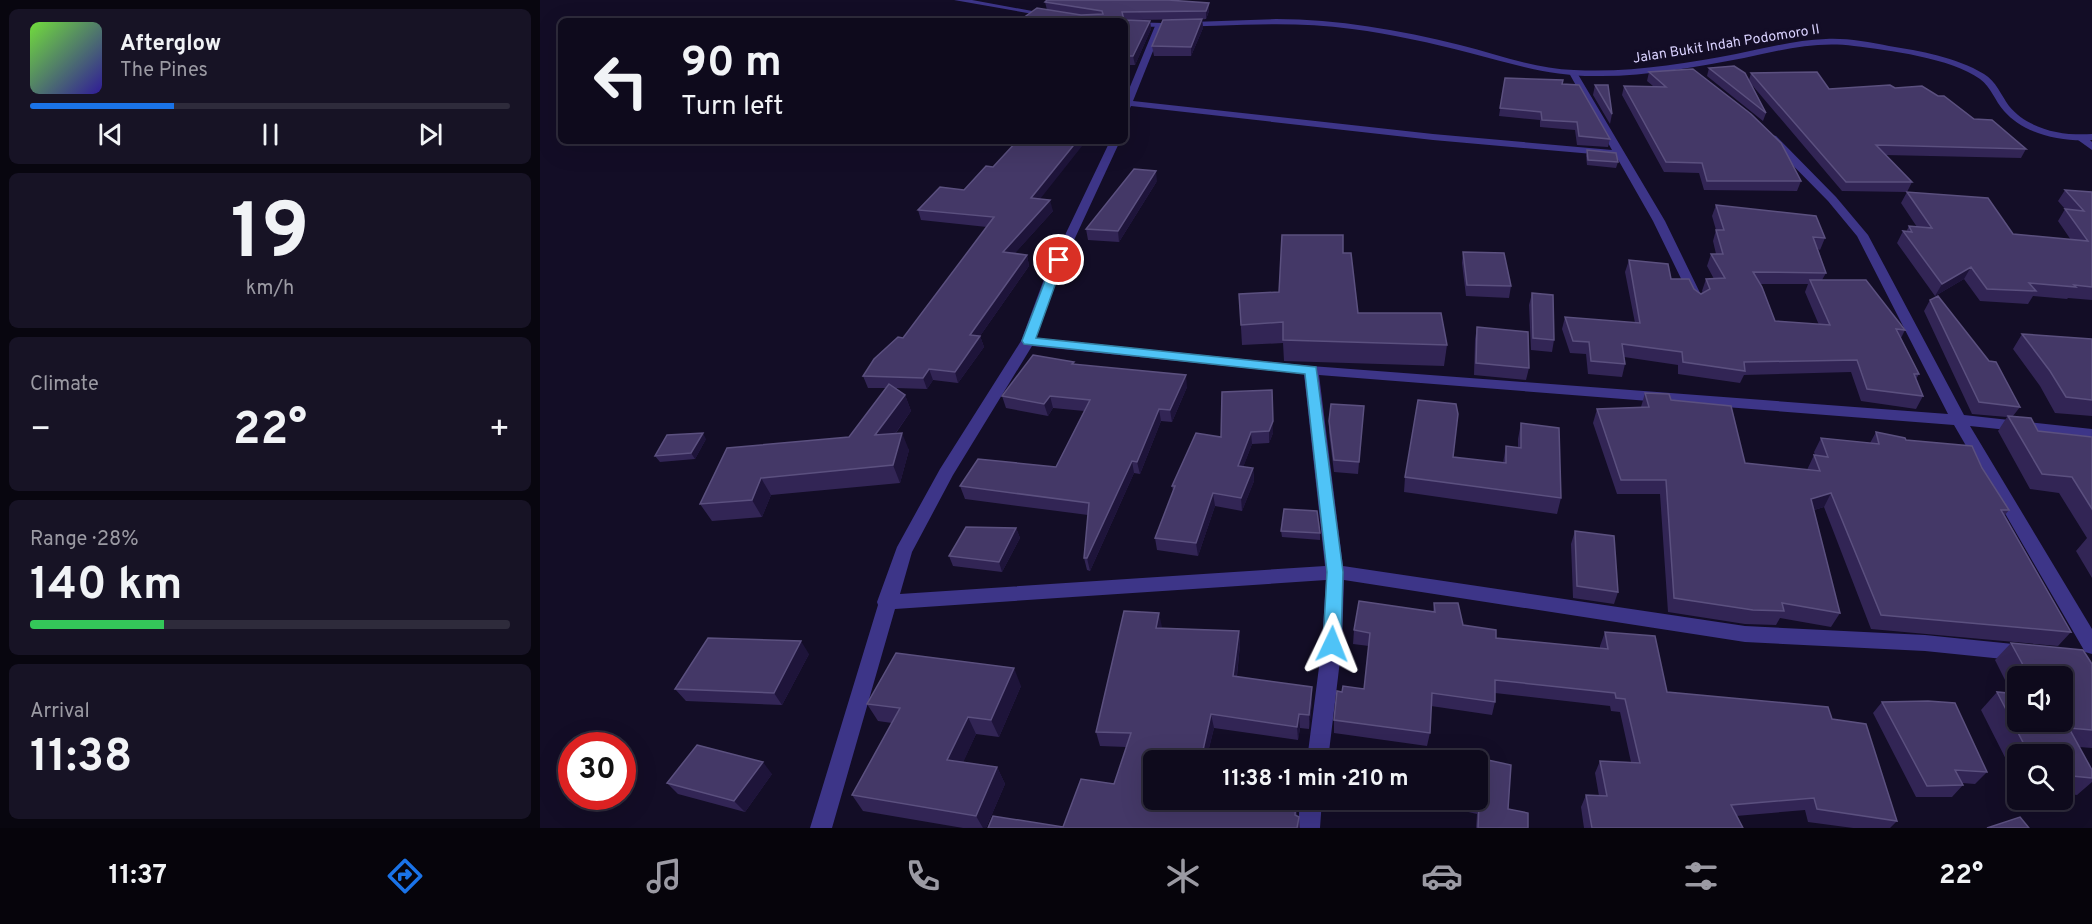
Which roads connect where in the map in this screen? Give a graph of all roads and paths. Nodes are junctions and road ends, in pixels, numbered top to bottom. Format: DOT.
graph roads {
  1 [pos="958,0"];
  2 [pos="1064,16"];
  3 [pos="1128,24"];
  4 [pos="1159,26"];
  5 [pos="1685,66"];
  6 [pos="1573,74"];
  7 [pos="1702,79"];
  8 [pos="1128,101"];
  9 [pos="1128,106"];
  10 [pos="1760,126"];
  11 [pos="2087,138"];
  12 [pos="1114,144"];
  13 [pos="2092,147"];
  14 [pos="1618,153"];
  15 [pos="1698,300"];
  16 [pos="1028,341"];
  17 [pos="1311,370"];
  18 [pos="1959,420"];
  19 [pos="2092,434"];
  20 [pos="1335,572"];
  21 [pos="886,602"];
  22 [pos="2036,654"];
  23 [pos="2088,655"];
  24 [pos="1319,750"];
  25 [pos="1310,810"];
  26 [pos="821,828"];
  27 [pos="1309,828"];
  1 -- 2 [label="street"];
  3 -- 4 [label="street, Jalan Bukit Indah Podomoro II"];
  4 -- 6 [label="street, Jalan Bukit Indah Podomoro II"];
  4 -- 8 [label="street"];
  5 -- 6 [label="street, Jalan Bukit Indah Podomoro II"];
  5 -- 7 [label="street"];
  5 -- 11 [label="street, Jalan Bukit Indah Podomoro II"];
  6 -- 14 [label="street"];
  9 -- 14 [label="street"];
  10 -- 18 [label="street"];
  11 -- 13 [label="street"];
  12 -- 16 [label="street"];
  14 -- 15 [label="street"];
  16 -- 17 [label="street"];
  16 -- 21 [label="street"];
  17 -- 18 [label="street"];
  17 -- 20 [label="street"];
  18 -- 19 [label="street"];
  18 -- 23 [label="street"];
  20 -- 21 [label="street"];
  20 -- 22 [label="street"];
  20 -- 24 [label="street"];
  21 -- 26 [label="street"];
  25 -- 27 [label="street"];
}
